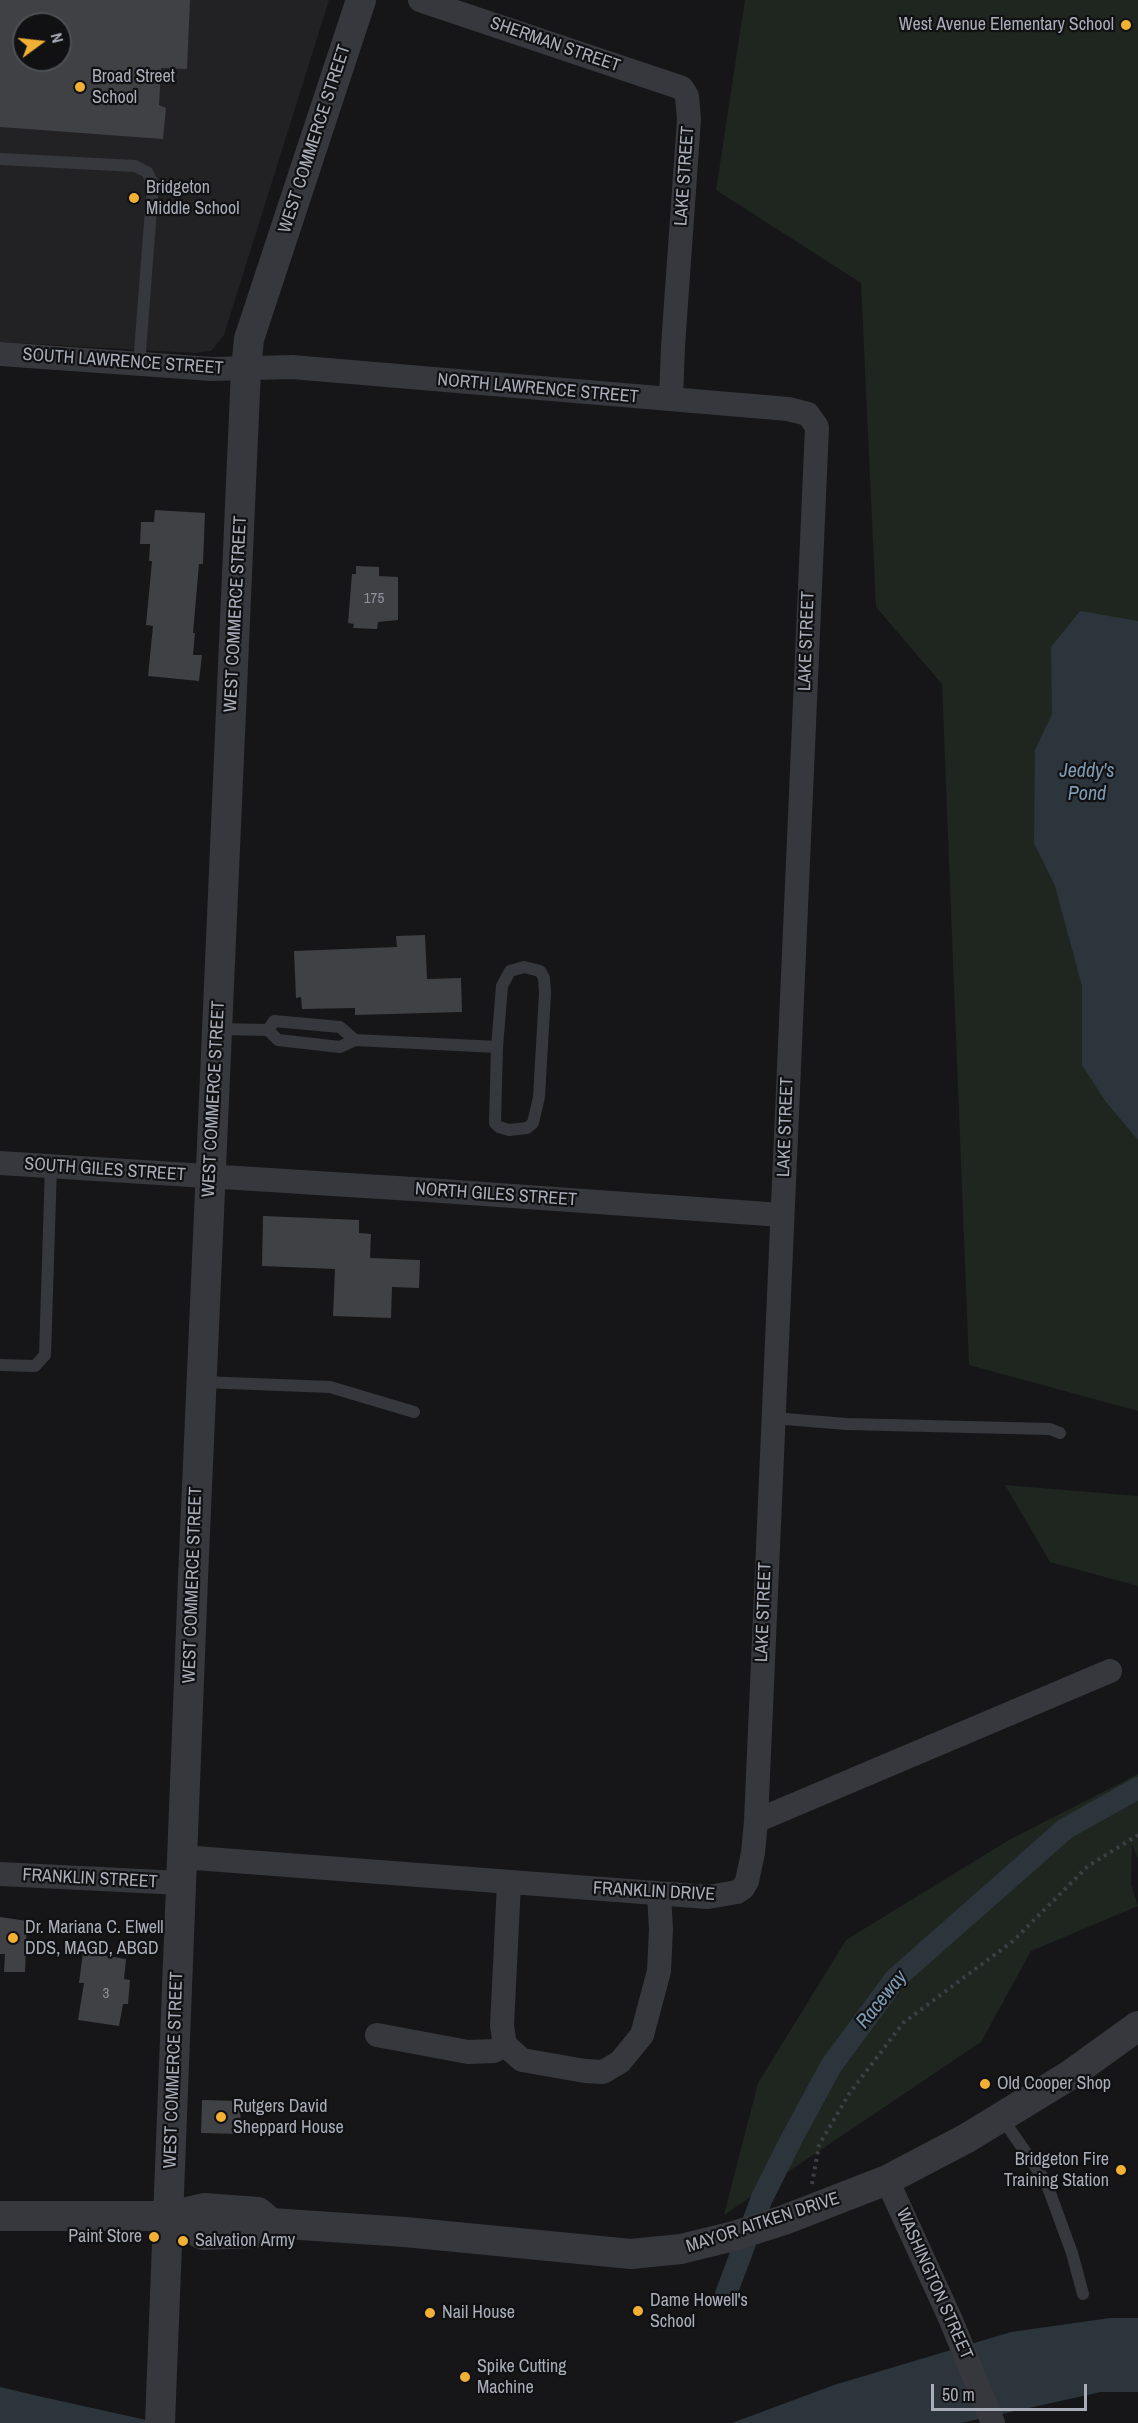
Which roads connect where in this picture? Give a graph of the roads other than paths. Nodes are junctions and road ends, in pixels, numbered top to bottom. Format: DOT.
graph roads {
  1 [pos="361,0"];
  2 [pos="420,0"];
  3 [pos="687,96"];
  4 [pos="0,159"];
  5 [pos="0,354"];
  6 [pos="139,364"];
  7 [pos="246,369"];
  8 [pos="671,399"];
  9 [pos="817,433"];
  10 [pos="302,1024"];
  11 [pos="217,1029"];
  12 [pos="268,1030"];
  13 [pos="355,1040"];
  14 [pos="301,1043"];
  15 [pos="497,1047"];
  16 [pos="0,1163"];
  17 [pos="51,1166"];
  18 [pos="210,1176"];
  19 [pos="782,1215"];
  20 [pos="0,1365"];
  21 [pos="201,1382"];
  22 [pos="414,1412"];
  23 [pos="773,1419"];
  24 [pos="1060,1433"];
  25 [pos="1110,1671"];
  26 [pos="756,1821"];
  27 [pos="182,1870"];
  28 [pos="0,1874"];
  29 [pos="509,1883"];
  30 [pos="659,1894"];
  31 [pos="1138,2026"];
  32 [pos="377,2036"];
  33 [pos="506,2045"];
  34 [pos="1002,2116"];
  35 [pos="887,2180"];
  36 [pos="0,2216"];
  37 [pos="169,2216"];
  38 [pos="1083,2294"];
  39 [pos="160,2423"];
  40 [pos="993,2423"];
  1 -- 7 [label="street, WEST COMMERCE STREET"];
  2 -- 3 [label="street, SHERMAN STREET"];
  3 -- 8 [label="street, LAKE STREET"];
  4 -- 6 [label="lane"];
  5 -- 6 [label="street, SOUTH LAWRENCE STREET"];
  6 -- 7 [label="street, SOUTH LAWRENCE STREET"];
  7 -- 8 [label="street, NORTH LAWRENCE STREET"];
  7 -- 11 [label="street, WEST COMMERCE STREET"];
  8 -- 9 [label="street, NORTH LAWRENCE STREET"];
  9 -- 19 [label="street, LAKE STREET"];
  10 -- 12 [label="lane"];
  10 -- 13 [label="lane"];
  10 -- 14 [label="lane"];
  11 -- 12 [label="lane"];
  11 -- 18 [label="street, WEST COMMERCE STREET"];
  12 -- 14 [label="lane"];
  13 -- 14 [label="lane"];
  13 -- 15 [label="lane"];
  15 -- 15 [label="lane"];
  16 -- 17 [label="street, SOUTH GILES STREET"];
  17 -- 18 [label="street, SOUTH GILES STREET"];
  17 -- 20 [label="lane"];
  18 -- 19 [label="street, NORTH GILES STREET"];
  18 -- 21 [label="street, WEST COMMERCE STREET"];
  19 -- 23 [label="street, LAKE STREET"];
  21 -- 22 [label="lane"];
  21 -- 27 [label="street, WEST COMMERCE STREET"];
  23 -- 24 [label="lane"];
  23 -- 26 [label="street, LAKE STREET"];
  25 -- 26 [label="street"];
  26 -- 30 [label="street, FRANKLIN DRIVE"];
  27 -- 28 [label="street, FRANKLIN STREET"];
  27 -- 29 [label="street, FRANKLIN DRIVE"];
  27 -- 37 [label="street, WEST COMMERCE STREET"];
  29 -- 30 [label="street, FRANKLIN DRIVE"];
  29 -- 33 [label="street"];
  30 -- 33 [label="street"];
  31 -- 34 [label="street, MAYOR AITKEN DRIVE"];
  32 -- 33 [label="street"];
  34 -- 35 [label="street, MAYOR AITKEN DRIVE"];
  34 -- 38 [label="lane"];
  35 -- 37 [label="street, MAYOR AITKEN DRIVE"];
  35 -- 40 [label="street, WASHINGTON STREET"];
  36 -- 37 [label="street, MAYOR AITKEN DRIVE"];
  37 -- 39 [label="street, WEST COMMERCE STREET"];
}
